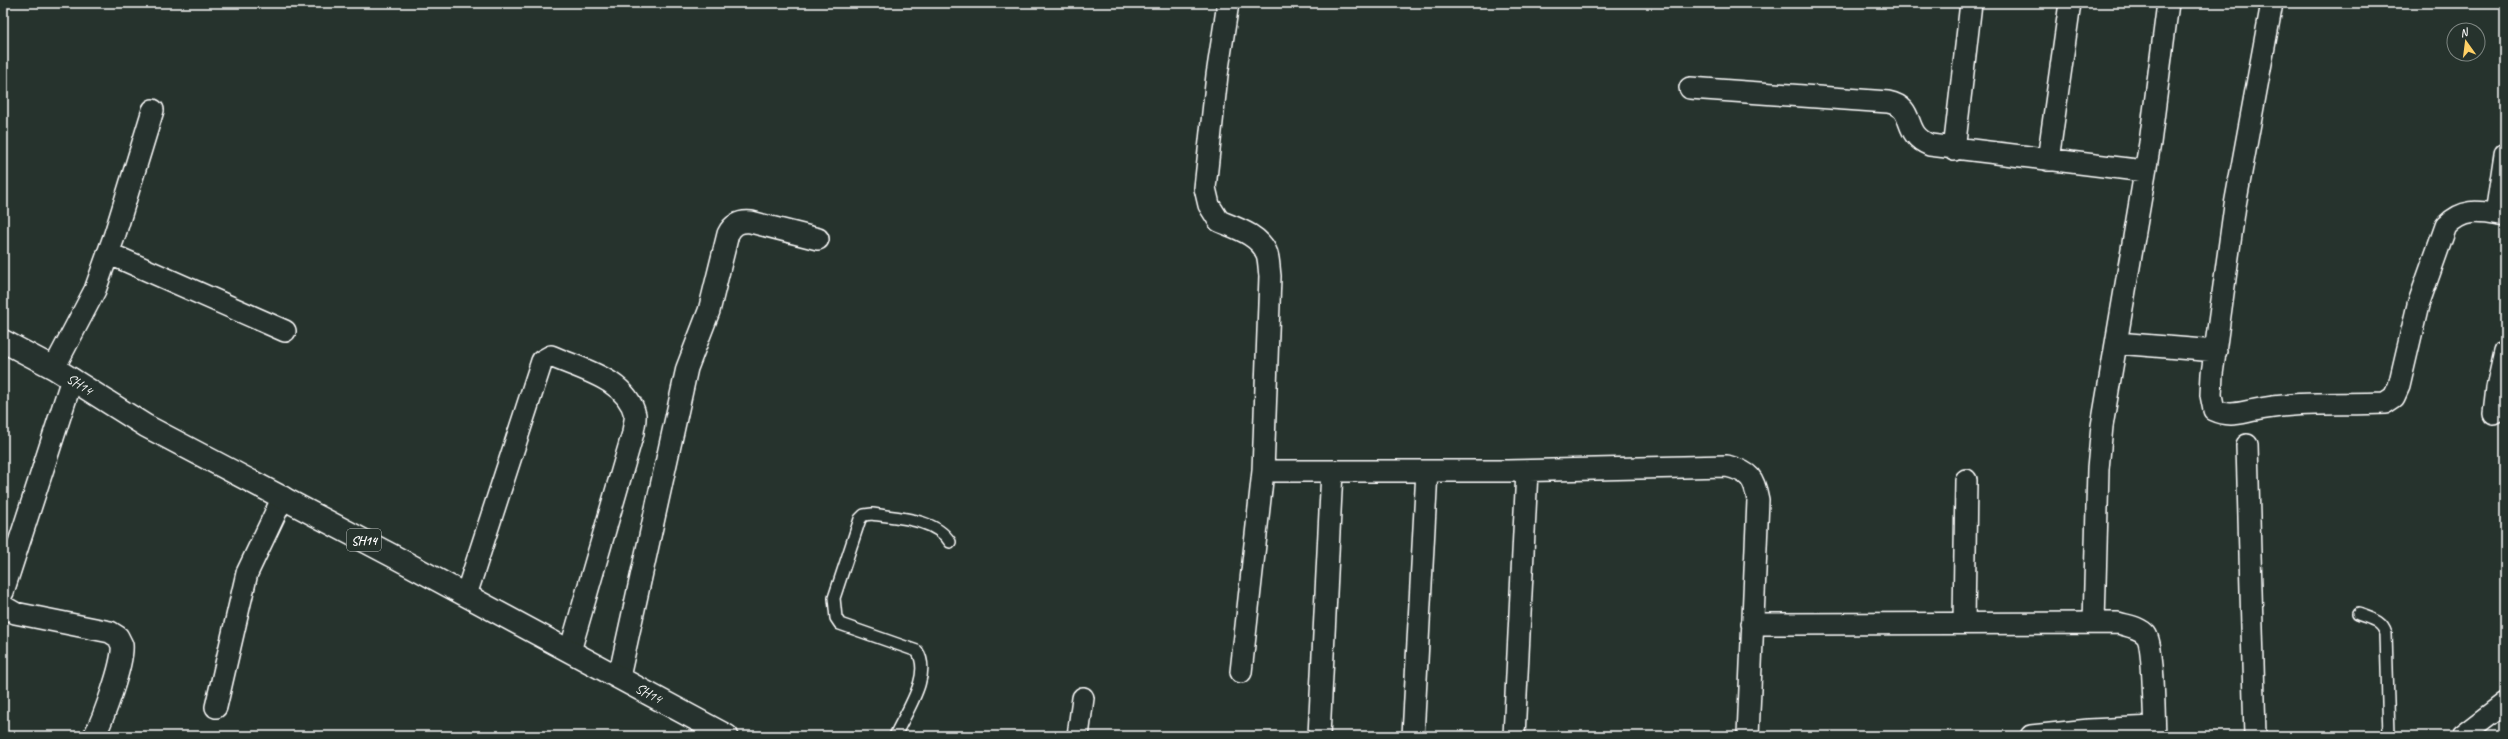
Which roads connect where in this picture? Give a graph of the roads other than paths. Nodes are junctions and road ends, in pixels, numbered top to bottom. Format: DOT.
graph roads {
  1 [pos="1228,3"];
  2 [pos="1970,3"];
  3 [pos="2070,3"];
  4 [pos="2168,3"];
  5 [pos="2272,3"];
  6 [pos="1690,88"];
  7 [pos="153,110"];
  8 [pos="1954,150"];
  9 [pos="2505,154"];
  10 [pos="2048,160"];
  11 [pos="2145,171"];
  12 [pos="2501,215"];
  13 [pos="818,239"];
  14 [pos="108,253"];
  15 [pos="285,331"];
  16 [pos="3,341"];
  17 [pos="2117,343"];
  18 [pos="2216,351"];
  19 [pos="2505,352"];
  20 [pos="54,368"];
  21 [pos="72,379"];
  22 [pos="2494,414"];
  23 [pos="2247,445"];
  24 [pos="1263,471"];
  25 [pos="1332,471"];
  26 [pos="1427,471"];
  27 [pos="1527,471"];
  28 [pos="1966,480"];
  29 [pos="283,497"];
  30 [pos="950,542"];
  31 [pos="3,592"];
  32 [pos="466,595"];
  33 [pos="3,606"];
  34 [pos="2358,614"];
  35 [pos="1964,623"];
  36 [pos="2094,623"];
  37 [pos="1752,624"];
  38 [pos="570,651"];
  39 [pos="1241,672"];
  40 [pos="619,677"];
  41 [pos="1083,698"];
  42 [pos="2505,703"];
  43 [pos="216,707"];
  44 [pos="2483,728"];
  45 [pos="2154,732"];
  46 [pos="94,736"];
  47 [pos="727,736"];
  48 [pos="895,736"];
  49 [pos="1078,736"];
  50 [pos="1319,736"];
  51 [pos="1413,736"];
  52 [pos="1514,736"];
  53 [pos="1748,736"];
  54 [pos="2031,736"];
  55 [pos="2255,736"];
  56 [pos="2389,736"];
  57 [pos="2462,736"];
  1 -- 24 [label="street"];
  2 -- 8 [label="street"];
  3 -- 10 [label="street"];
  4 -- 11 [label="street"];
  5 -- 18 [label="street"];
  6 -- 8 [label="street"];
  7 -- 14 [label="street"];
  8 -- 10 [label="street"];
  9 -- 12 [label="street"];
  10 -- 11 [label="street"];
  11 -- 17 [label="street"];
  12 -- 18 [label="street"];
  13 -- 40 [label="street"];
  14 -- 15 [label="street"];
  14 -- 20 [label="street"];
  16 -- 20 [label="main road, SH14 / SH14"];
  17 -- 18 [label="street"];
  17 -- 36 [label="street"];
  19 -- 22 [label="street"];
  20 -- 21 [label="main road, SH14 / SH14"];
  21 -- 29 [label="main road, SH14 / SH14"];
  21 -- 31 [label="street"];
  23 -- 55 [label="street"];
  24 -- 25 [label="street"];
  24 -- 39 [label="street"];
  25 -- 26 [label="street"];
  25 -- 50 [label="street"];
  26 -- 27 [label="street"];
  26 -- 51 [label="street"];
  27 -- 37 [label="street"];
  27 -- 52 [label="street"];
  28 -- 35 [label="street"];
  29 -- 32 [label="main road, SH14 / SH14"];
  29 -- 43 [label="street"];
  30 -- 48 [label="lane"];
  32 -- 38 [label="main road, SH14 / SH14"];
  32 -- 38 [label="street"];
  33 -- 46 [label="street"];
  34 -- 56 [label="lane"];
  35 -- 36 [label="street"];
  35 -- 37 [label="street"];
  36 -- 45 [label="street"];
  37 -- 53 [label="street"];
  38 -- 40 [label="main road, SH14 / SH14"];
  40 -- 47 [label="main road, SH14 / SH14"];
  41 -- 49 [label="street"];
  42 -- 44 [label="street"];
  44 -- 57 [label="street"];
  45 -- 54 [label="street"];
}
